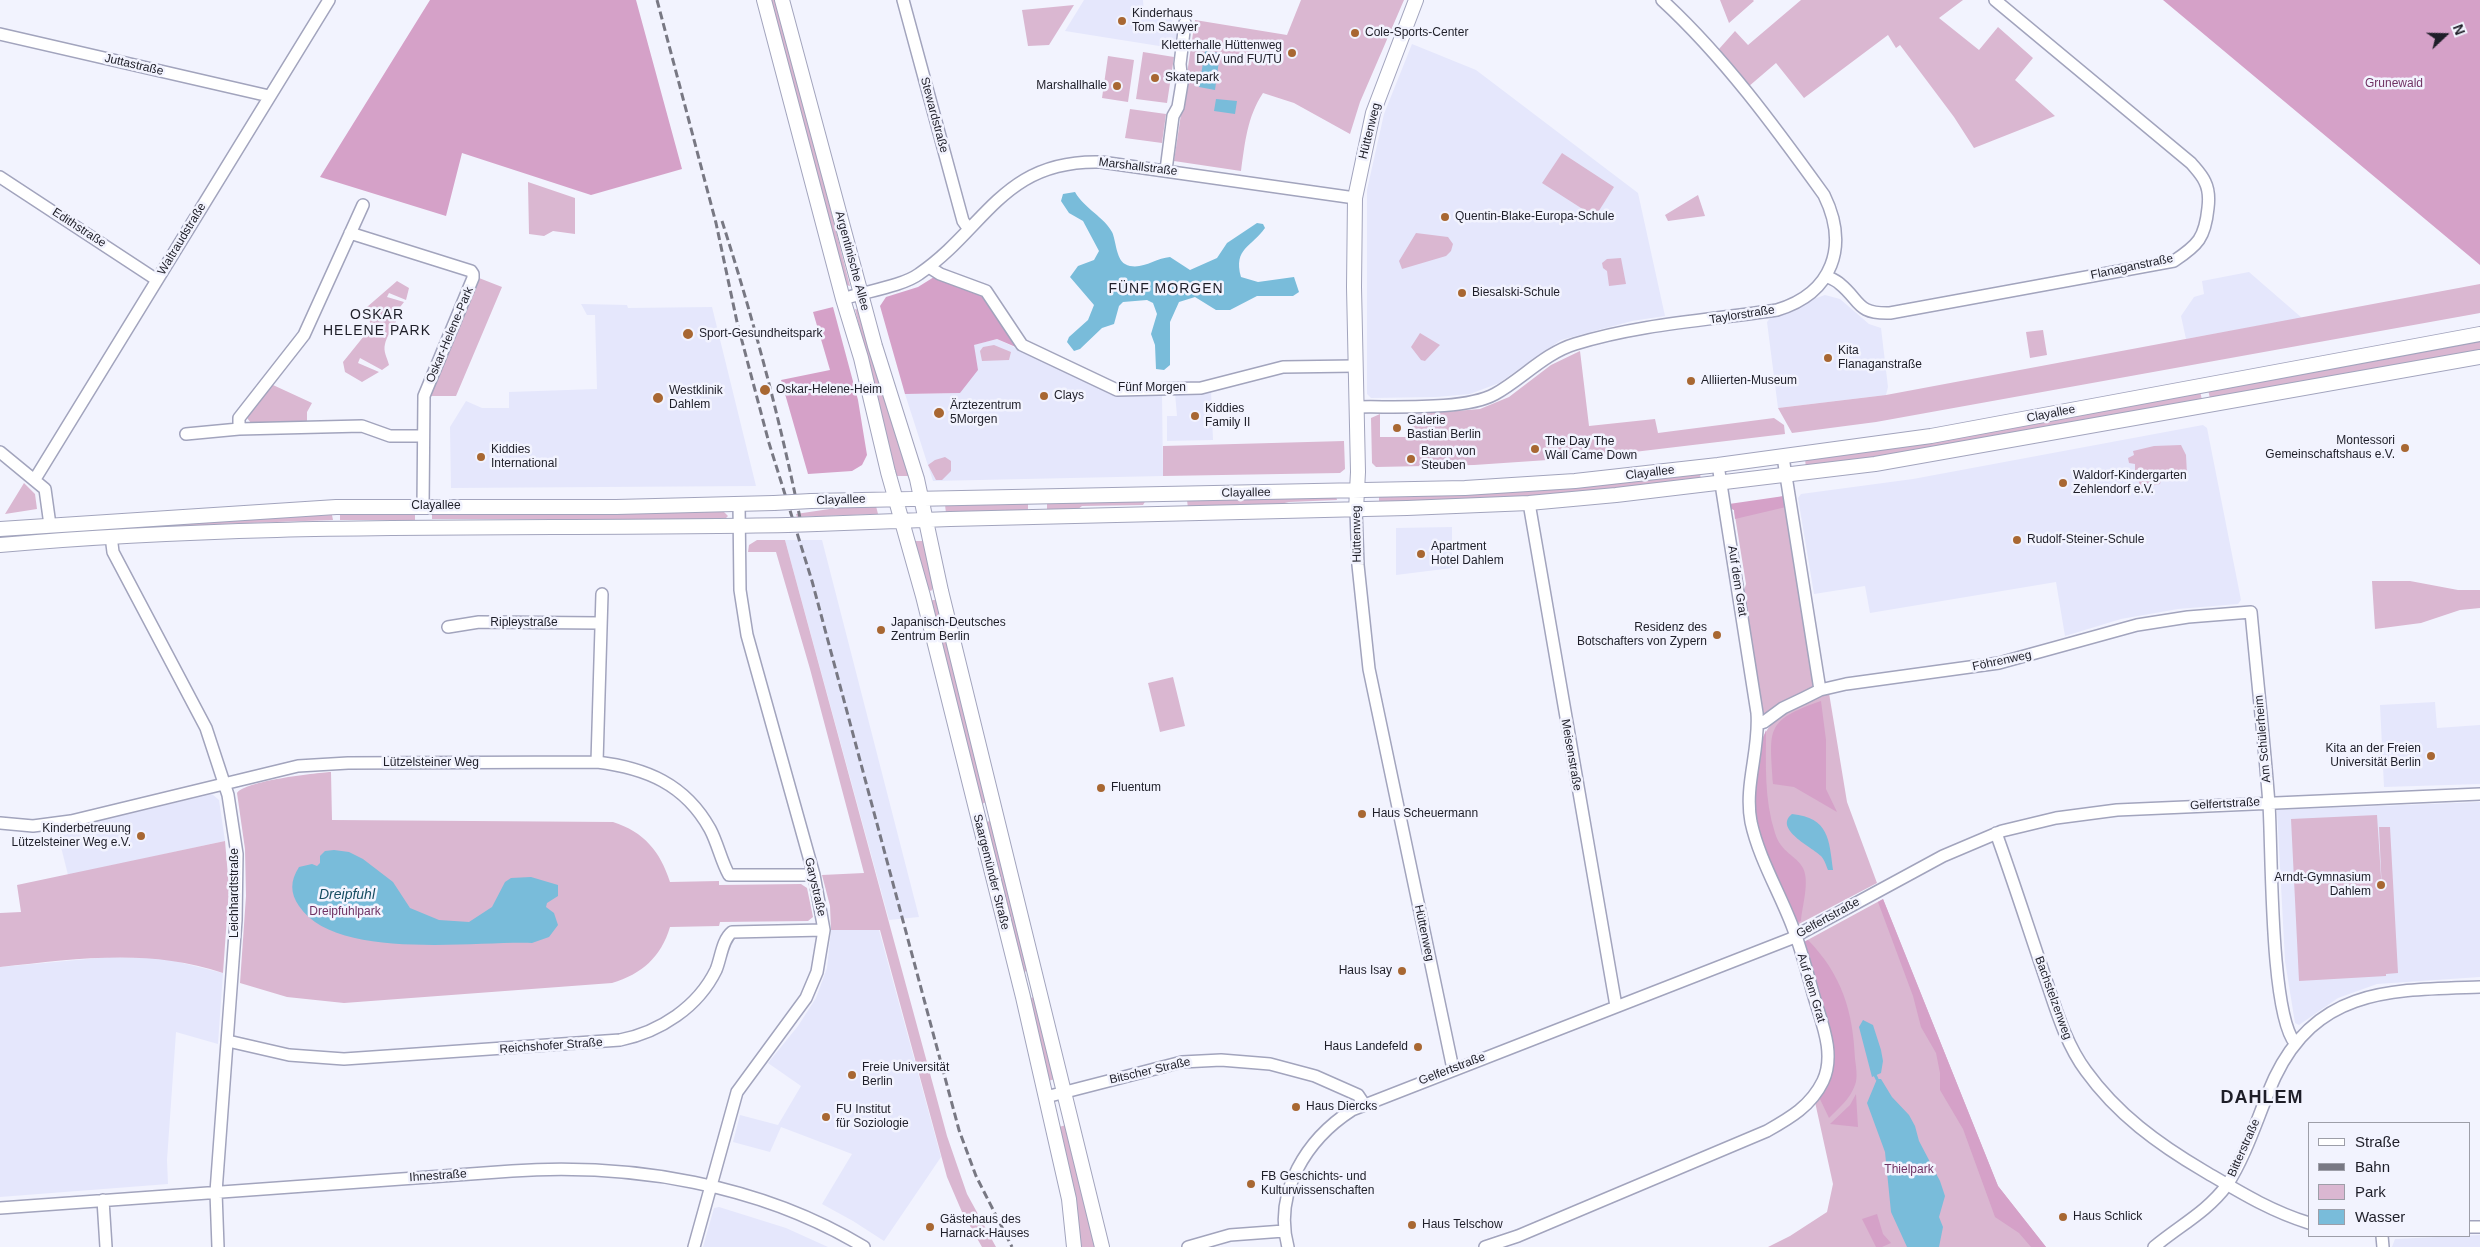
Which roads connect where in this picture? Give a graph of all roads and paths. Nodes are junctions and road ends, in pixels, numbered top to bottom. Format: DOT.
graph roads {
  1 [pos="329,0"];
  2 [pos="764,0"];
  3 [pos="782,0"];
  4 [pos="903,0"];
  5 [pos="1416,0"];
  6 [pos="1662,0"];
  7 [pos="1995,0"];
  8 [pos="1185,22"];
  9 [pos="0,34"];
  10 [pos="269,96"];
  11 [pos="1166,170"];
  12 [pos="0,177"];
  13 [pos="1355,198"];
  14 [pos="363,205"];
  15 [pos="968,228"];
  16 [pos="350,234"];
  17 [pos="930,267"];
  18 [pos="1826,276"];
  19 [pos="157,280"];
  20 [pos="860,293"];
  21 [pos="843,299"];
  22 [pos="2480,334"];
  23 [pos="2480,357"];
  24 [pos="1355,366"];
  25 [pos="1356,407"];
  26 [pos="239,429"];
  27 [pos="186,434"];
  28 [pos="423,436"];
  29 [pos="0,452"];
  30 [pos="1783,457"];
  31 [pos="1718,465"];
  32 [pos="1785,476"];
  33 [pos="35,479"];
  34 [pos="1721,484"];
  35 [pos="1357,490"];
  36 [pos="896,499"];
  37 [pos="921,499"];
  38 [pos="1529,503"];
  39 [pos="739,504"];
  40 [pos="423,506"];
  41 [pos="1356,510"];
  42 [pos="925,521"];
  43 [pos="903,522"];
  44 [pos="50,525"];
  45 [pos="739,526"];
  46 [pos="0,529"];
  47 [pos="111,536"];
  48 [pos="0,545"];
  49 [pos="602,594"];
  50 [pos="2251,612"];
  51 [pos="600,624"];
  52 [pos="448,627"];
  53 [pos="1820,690"];
  54 [pos="1758,724"];
  55 [pos="597,762"];
  56 [pos="224,782"];
  57 [pos="2480,794"];
  58 [pos="2268,802"];
  59 [pos="0,823"];
  60 [pos="1996,833"];
  61 [pos="814,876"];
  62 [pos="824,930"];
  63 [pos="1796,936"];
  64 [pos="2480,987"];
  65 [pos="1616,1006"];
  66 [pos="228,1041"];
  67 [pos="2295,1043"];
  68 [pos="1453,1069"];
  69 [pos="1064,1092"];
  70 [pos="1046,1097"];
  71 [pos="1364,1104"];
  72 [pos="2227,1185"];
  73 [pos="712,1187"];
  74 [pos="216,1192"];
  75 [pos="103,1200"];
  76 [pos="0,1208"];
  77 [pos="2308,1222"];
  78 [pos="1284,1231"];
  79 [pos="106,1247"];
  80 [pos="218,1247"];
  81 [pos="694,1247"];
  82 [pos="864,1247"];
  83 [pos="1074,1247"];
  84 [pos="1102,1247"];
  85 [pos="1188,1247"];
  86 [pos="1288,1247"];
  87 [pos="1485,1247"];
  88 [pos="2154,1247"];
  1 -- 10 [label="street, Waltraudstraße"];
  2 -- 21 [label="main road, Argentinische Allee"];
  3 -- 20 [label="main road, Argentinische Allee"];
  4 -- 15 [label="street, Stewardstraße"];
  5 -- 13 [label="main road, Hüttenweg"];
  6 -- 18 [label="street, Taylorstraße"];
  7 -- 18 [label="street, Flanaganstraße"];
  8 -- 11 [label="street"];
  9 -- 10 [label="street, Juttastraße"];
  10 -- 19 [label="street, Waltraudstraße"];
  11 -- 13 [label="street, Marshallstraße"];
  11 -- 15 [label="street, Marshallstraße"];
  12 -- 19 [label="street, Edithstraße"];
  13 -- 24 [label="main road, Hüttenweg"];
  14 -- 16 [label="street"];
  15 -- 17 [label="street, Marshallstraße"];
  16 -- 26 [label="street"];
  16 -- 28 [label="street, Oskar-Helene-Park"];
  17 -- 20 [label="street, Marshallstraße"];
  17 -- 24 [label="street, Fünf Morgen"];
  18 -- 25 [label="street, Taylorstraße"];
  19 -- 33 [label="street, Waltraudstraße"];
  20 -- 21 [label="street, Marshallstraße"];
  20 -- 37 [label="main road, Argentinische Allee"];
  21 -- 36 [label="main road, Argentinische Allee"];
  22 -- 30 [label="main road, Clayallee"];
  23 -- 32 [label="main road, Clayallee"];
  24 -- 25 [label="main road, Hüttenweg"];
  25 -- 35 [label="main road, Hüttenweg"];
  26 -- 27 [label="street"];
  26 -- 28 [label="street"];
  28 -- 40 [label="street, Oskar-Helene-Park"];
  29 -- 33 [label="street"];
  30 -- 31 [label="main road, Clayallee"];
  30 -- 32 [label="street"];
  31 -- 34 [label="street, Auf dem Grat"];
  31 -- 35 [label="main road, Clayallee"];
  32 -- 34 [label="main road, Clayallee"];
  32 -- 53 [label="street"];
  33 -- 44 [label="street"];
  34 -- 38 [label="main road, Clayallee"];
  34 -- 54 [label="street, Auf dem Grat"];
  35 -- 37 [label="main road, Clayallee"];
  35 -- 41 [label="main road, Hüttenweg"];
  36 -- 37 [label="main road, Clayallee"];
  36 -- 39 [label="main road, Clayallee, bridge"];
  36 -- 43 [label="main road, Saargemünder Straße"];
  37 -- 42 [label="main road, Argentinische Allee"];
  38 -- 41 [label="main road, Clayallee"];
  38 -- 65 [label="street, Meisenstraße"];
  39 -- 40 [label="main road, Clayallee"];
  39 -- 45 [label="street, Garystraße"];
  40 -- 44 [label="main road, Clayallee"];
  41 -- 42 [label="main road, Clayallee"];
  41 -- 68 [label="street, Hüttenweg"];
  42 -- 43 [label="main road, Clayallee"];
  42 -- 69 [label="main road, Saargemünder Straße"];
  43 -- 45 [label="main road, Clayallee, bridge"];
  43 -- 70 [label="main road, Saargemünder Straße"];
  44 -- 46 [label="main road, Clayallee"];
  45 -- 47 [label="main road, Clayallee"];
  45 -- 61 [label="street, Garystraße"];
  47 -- 48 [label="main road, Clayallee"];
  47 -- 56 [label="street, Leichhardtstraße"];
  49 -- 51 [label="street"];
  50 -- 53 [label="street, Föhrenweg"];
  50 -- 58 [label="street, Am Schülerheim"];
  51 -- 52 [label="street, Ripleystraße"];
  51 -- 55 [label="street"];
  53 -- 54 [label="street, Föhrenweg"];
  54 -- 63 [label="street, Auf dem Grat"];
  55 -- 56 [label="street, Lützelsteiner Weg"];
  55 -- 61 [label="street, Lützelsteiner Weg"];
  56 -- 59 [label="street, Lützelsteiner Weg"];
  56 -- 66 [label="street, Leichhardtstraße"];
  57 -- 58 [label="street, Gelfertstraße"];
  58 -- 60 [label="street, Gelfertstraße"];
  58 -- 67 [label="street, Am Schülerheim"];
  60 -- 63 [label="street, Gelfertstraße"];
  60 -- 72 [label="street, Bachstelzenweg"];
  61 -- 62 [label="street, Garystraße"];
  62 -- 66 [label="street, Reichshofer Straße"];
  62 -- 73 [label="street, Garystraße"];
  63 -- 65 [label="street, Gelfertstraße"];
  63 -- 87 [label="street, Auf dem Grat"];
  64 -- 67 [label="street, Bitterstraße"];
  65 -- 68 [label="street, Gelfertstraße"];
  66 -- 74 [label="street, Leichhardtstraße"];
  67 -- 72 [label="street, Bitterstraße"];
  68 -- 71 [label="street, Gelfertstraße"];
  69 -- 70 [label="street, Bitscher Straße"];
  69 -- 71 [label="street, Bitscher Straße"];
  69 -- 84 [label="main road, Saargemünder Straße"];
  70 -- 83 [label="main road, Saargemünder Straße"];
  71 -- 78 [label="street, Gelfertstraße"];
  72 -- 77 [label="street, Bachstelzenweg"];
  72 -- 88 [label="street, Bitterstraße"];
  73 -- 74 [label="street, Ihnestraße"];
  73 -- 81 [label="street, Garystraße"];
  73 -- 82 [label="street, Ihnestraße"];
  74 -- 75 [label="street, Ihnestraße"];
  74 -- 80 [label="street, Leichhardtstraße"];
  75 -- 76 [label="street, Ihnestraße"];
  75 -- 79 [label="street"];
  78 -- 85 [label="street"];
  78 -- 86 [label="street, Gelfertstraße"];
}
